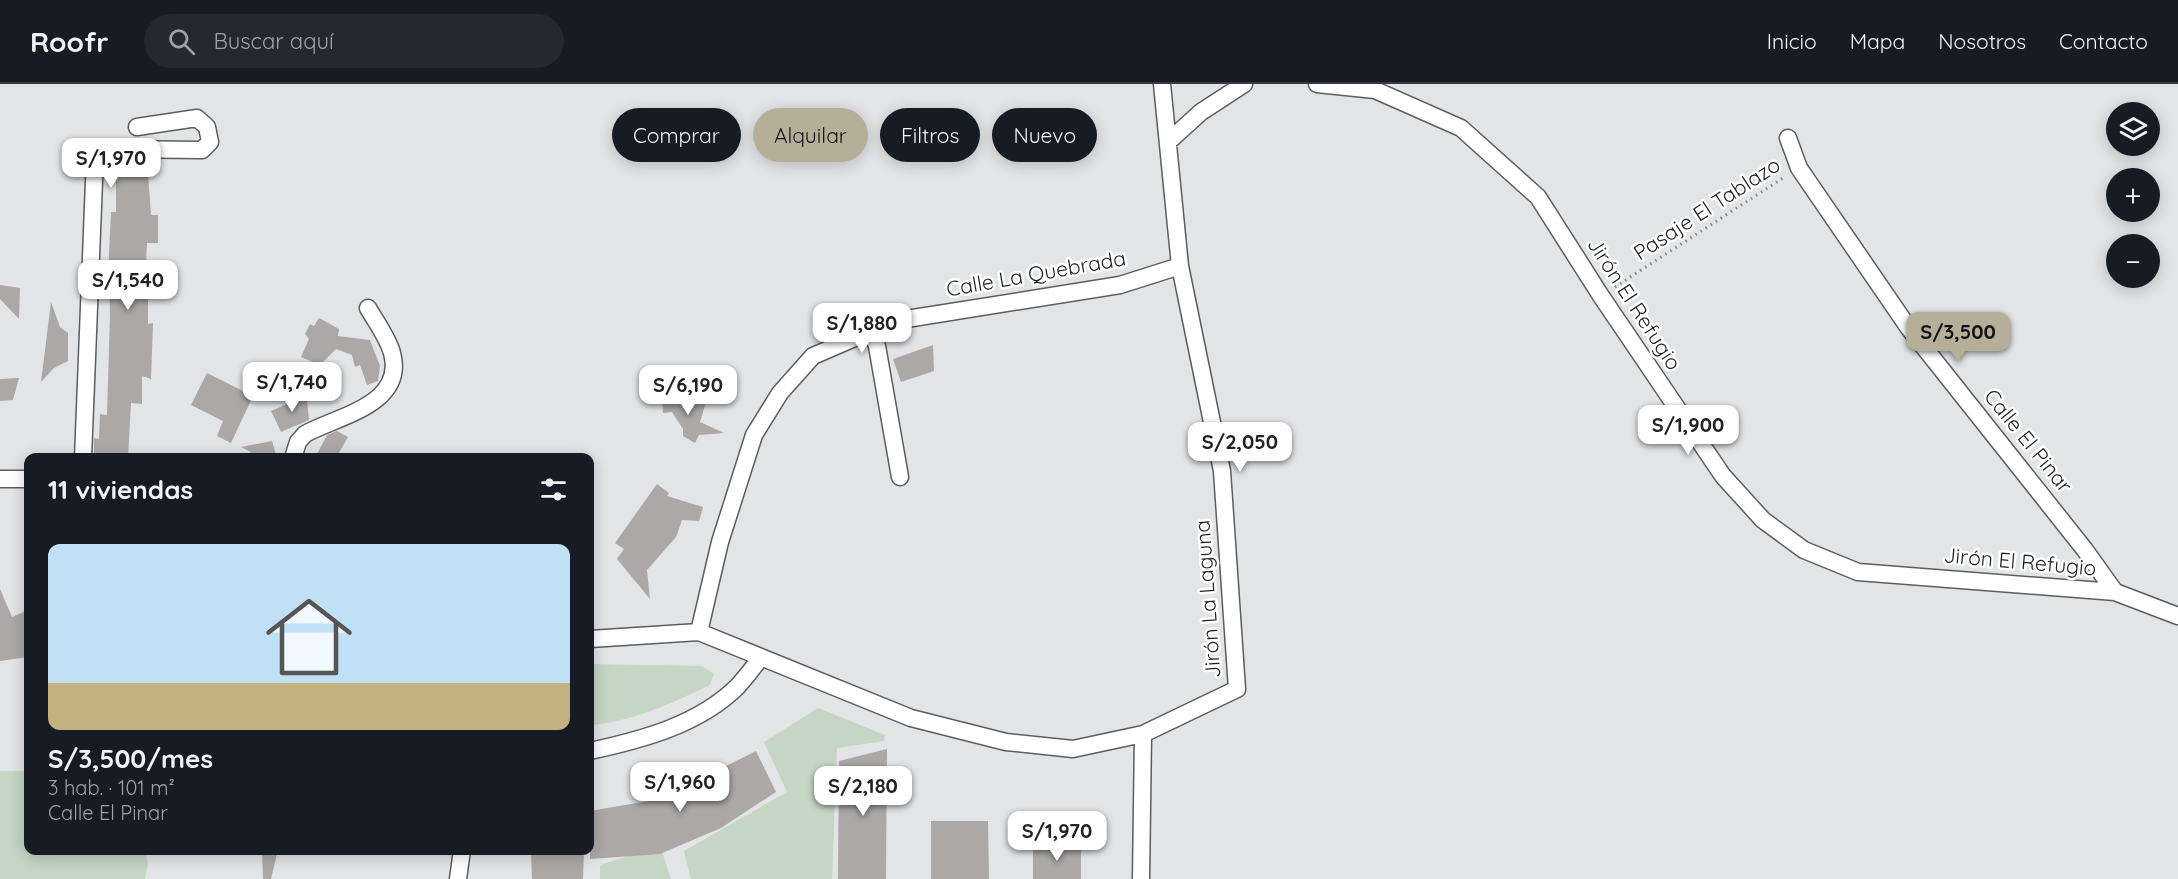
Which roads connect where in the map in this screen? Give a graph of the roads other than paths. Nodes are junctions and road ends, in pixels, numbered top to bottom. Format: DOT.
graph roads {
  1 [pos="1162,84"];
  2 [pos="1244,84"];
  3 [pos="1317,84"];
  4 [pos="137,127"];
  5 [pos="1788,138"];
  6 [pos="1168,142"];
  7 [pos="1180,266"];
  8 [pos="368,308"];
  9 [pos="871,331"];
  10 [pos="83,453"];
  11 [pos="295,453"];
  12 [pos="900,477"];
  13 [pos="0,479"];
  14 [pos="24,479"];
  15 [pos="2115,592"];
  16 [pos="2178,616"];
  17 [pos="699,632"];
  18 [pos="594,639"];
  19 [pos="761,657"];
  20 [pos="1143,734"];
  21 [pos="594,750"];
  22 [pos="461,855"];
  23 [pos="458,879"];
  24 [pos="1141,879"];
  1 -- 6 [label="street, Jirón La Laguna"];
  2 -- 6 [label="street"];
  3 -- 15 [label="street, Jirón El Refugio"];
  4 -- 10 [label="street"];
  5 -- 15 [label="street, Calle El Pinar"];
  6 -- 7 [label="street, Jirón La Laguna"];
  7 -- 9 [label="street, Calle La Quebrada"];
  7 -- 20 [label="street, Jirón La Laguna"];
  8 -- 11 [label="street"];
  9 -- 12 [label="street"];
  9 -- 17 [label="street, Calle La Quebrada"];
  13 -- 14 [label="street"];
  15 -- 16 [label="street, Jirón El Refugio"];
  17 -- 18 [label="street, Jirón La Laguna"];
  17 -- 19 [label="street, Jirón La Laguna"];
  19 -- 20 [label="street, Jirón La Laguna"];
  19 -- 21 [label="street"];
  20 -- 24 [label="street"];
  22 -- 23 [label="street"];
}
